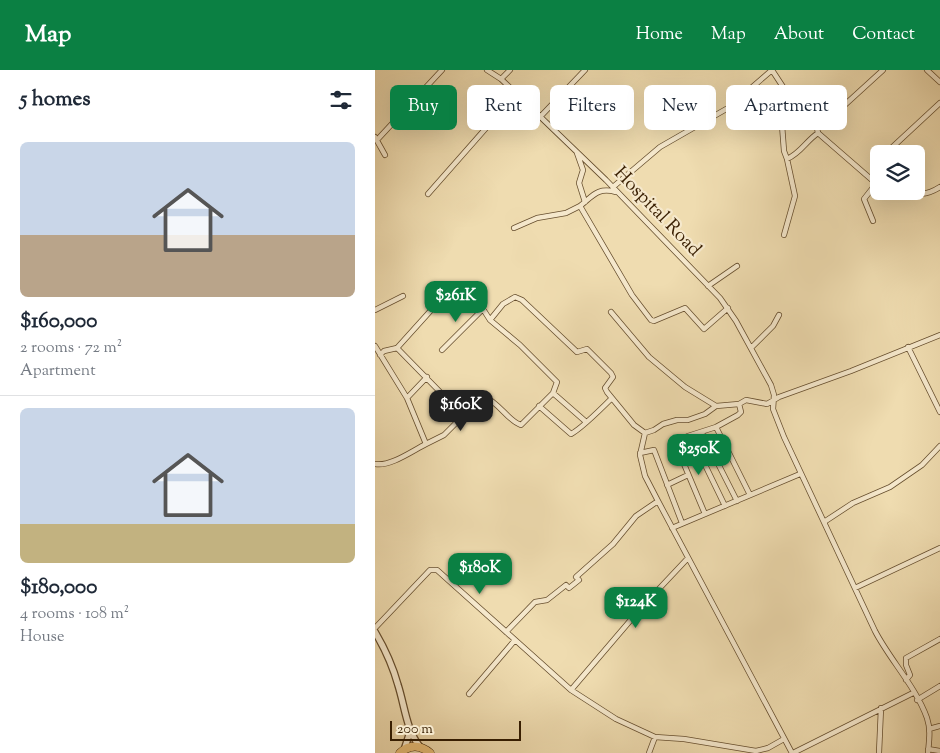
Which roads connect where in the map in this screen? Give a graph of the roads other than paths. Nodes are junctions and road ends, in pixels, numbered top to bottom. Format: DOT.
graph roads {
  1 [pos="442,70"];
  2 [pos="487,70"];
  3 [pos="509,70"];
  4 [pos="585,70"];
  5 [pos="772,70"];
  6 [pos="883,70"];
  7 [pos="927,70"];
  8 [pos="501,80"];
  9 [pos="940,82"];
  10 [pos="506,85"];
  11 [pos="782,85"];
  12 [pos="847,103"];
  13 [pos="940,104"];
  14 [pos="540,117"];
  15 [pos="484,130"];
  16 [pos="782,130"];
  17 [pos="817,130"];
  18 [pos="818,133"];
  19 [pos="376,138"];
  20 [pos="895,145"];
  21 [pos="576,151"];
  22 [pos="385,155"];
  23 [pos="787,159"];
  24 [pos="870,179"];
  25 [pos="613,187"];
  26 [pos="940,187"];
  27 [pos="618,192"];
  28 [pos="870,193"];
  29 [pos="428,194"];
  30 [pos="925,194"];
  31 [pos="585,202"];
  32 [pos="580,206"];
  33 [pos="873,222"];
  34 [pos="514,228"];
  35 [pos="784,235"];
  36 [pos="737,266"];
  37 [pos="708,286"];
  38 [pos="403,296"];
  39 [pos="728,308"];
  40 [pos="483,309"];
  41 [pos="375,310"];
  42 [pos="611,312"];
  43 [pos="779,315"];
  44 [pos="489,320"];
  45 [pos="940,335"];
  46 [pos="375,346"];
  47 [pos="907,347"];
  48 [pos="397,348"];
  49 [pos="751,348"];
  50 [pos="442,350"];
  51 [pos="381,354"];
  52 [pos="427,378"];
  53 [pos="553,392"];
  54 [pos="407,398"];
  55 [pos="612,398"];
  56 [pos="773,399"];
  57 [pos="739,404"];
  58 [pos="539,406"];
  59 [pos="716,406"];
  60 [pos="940,412"];
  61 [pos="461,418"];
  62 [pos="585,421"];
  63 [pos="716,427"];
  64 [pos="702,432"];
  65 [pos="645,433"];
  66 [pos="691,436"];
  67 [pos="426,444"];
  68 [pos="940,446"];
  69 [pos="640,453"];
  70 [pos="375,464"];
  71 [pos="800,474"];
  72 [pos="688,475"];
  73 [pos="667,485"];
  74 [pos="750,495"];
  75 [pos="658,501"];
  76 [pos="737,501"];
  77 [pos="725,506"];
  78 [pos="705,514"];
  79 [pos="825,522"];
  80 [pos="682,523"];
  81 [pos="672,528"];
  82 [pos="940,548"];
  83 [pos="688,558"];
  84 [pos="855,588"];
  85 [pos="375,628"];
  86 [pos="375,632"];
  87 [pos="506,632"];
  88 [pos="940,639"];
  89 [pos="515,640"];
  90 [pos="906,680"];
  91 [pos="940,686"];
  92 [pos="571,690"];
  93 [pos="913,693"];
  94 [pos="469,694"];
  95 [pos="917,700"];
  96 [pos="881,708"];
  97 [pos="940,726"];
  98 [pos="929,729"];
  99 [pos="410,732"];
  100 [pos="655,737"];
  101 [pos="784,739"];
  102 [pos="420,747"];
  103 [pos="402,751"];
  104 [pos="928,751"];
  105 [pos="940,751"];
  106 [pos="430,753"];
  107 [pos="649,753"];
  108 [pos="792,753"];
  109 [pos="879,753"];
  1 -- 19 [label="street"];
  2 -- 8 [label="street, Hospital Road"];
  3 -- 8 [label="street"];
  4 -- 14 [label="street"];
  5 -- 11 [label="street"];
  5 -- 25 [label="street"];
  6 -- 12 [label="street"];
  7 -- 9 [label="street"];
  8 -- 10 [label="street, Hospital Road"];
  13 -- 20 [label="street"];
  14 -- 21 [label="street, Hospital Road"];
  15 -- 29 [label="street"];
  16 -- 23 [label="street"];
  17 -- 18 [label="street"];
  18 -- 23 [label="street"];
  18 -- 24 [label="street"];
  19 -- 22 [label="street"];
  21 -- 25 [label="street, Hospital Road"];
  21 -- 31 [label="street"];
  23 -- 35 [label="street"];
  25 -- 27 [label="street, Hospital Road"];
  26 -- 30 [label="street"];
  27 -- 31 [label="street"];
  27 -- 37 [label="street, Hospital Road"];
  28 -- 33 [label="street"];
  31 -- 32 [label="street"];
  32 -- 34 [label="street"];
  32 -- 39 [label="street"];
  36 -- 37 [label="street"];
  37 -- 39 [label="street, Hospital Road"];
  38 -- 41 [label="street"];
  39 -- 49 [label="street, Hospital Road"];
  40 -- 44 [label="street"];
  40 -- 48 [label="street"];
  40 -- 50 [label="street"];
  42 -- 59 [label="street"];
  43 -- 49 [label="street"];
  44 -- 53 [label="street"];
  44 -- 55 [label="street"];
  45 -- 47 [label="street"];
  46 -- 51 [label="street"];
  47 -- 56 [label="street"];
  47 -- 60 [label="street"];
  48 -- 51 [label="street"];
  48 -- 52 [label="street"];
  49 -- 56 [label="street, Hospital Road"];
  51 -- 54 [label="street"];
  52 -- 54 [label="street"];
  52 -- 61 [label="street"];
  53 -- 58 [label="street"];
  53 -- 62 [label="street"];
  54 -- 67 [label="street"];
  55 -- 62 [label="street"];
  55 -- 65 [label="street"];
  56 -- 57 [label="street"];
  56 -- 71 [label="street, Hospital Road"];
  57 -- 59 [label="street"];
  57 -- 63 [label="street"];
  58 -- 61 [label="street"];
  58 -- 62 [label="street"];
  59 -- 65 [label="street"];
  61 -- 67 [label="street"];
  63 -- 64 [label="street"];
  63 -- 74 [label="street"];
  64 -- 66 [label="street"];
  64 -- 76 [label="street"];
  65 -- 69 [label="street"];
  66 -- 72 [label="street"];
  66 -- 77 [label="street"];
  67 -- 70 [label="street"];
  68 -- 79 [label="street"];
  69 -- 73 [label="street"];
  69 -- 75 [label="street"];
  71 -- 74 [label="street"];
  71 -- 79 [label="street, Hospital Road"];
  72 -- 73 [label="street"];
  72 -- 78 [label="street"];
  73 -- 80 [label="street"];
  74 -- 76 [label="street"];
  75 -- 81 [label="street"];
  75 -- 87 [label="street"];
  76 -- 77 [label="street"];
  77 -- 78 [label="street"];
  78 -- 80 [label="street"];
  79 -- 84 [label="street, Hospital Road"];
  80 -- 81 [label="street"];
  81 -- 83 [label="street"];
  82 -- 84 [label="street"];
  83 -- 92 [label="street"];
  83 -- 101 [label="street"];
  84 -- 90 [label="street, Hospital Road"];
  85 -- 87 [label="street"];
  86 -- 99 [label="street"];
  87 -- 89 [label="street"];
  88 -- 90 [label="street"];
  89 -- 92 [label="street"];
  89 -- 94 [label="street"];
  90 -- 93 [label="street, Hospital Road"];
  91 -- 95 [label="street"];
  92 -- 100 [label="street"];
  93 -- 95 [label="street, Hospital Road"];
  93 -- 96 [label="street"];
  95 -- 98 [label="street, Hospital Road"];
  96 -- 108 [label="street"];
  96 -- 109 [label="street"];
  97 -- 98 [label="street"];
  98 -- 104 [label="street"];
  99 -- 102 [label="street"];
  99 -- 103 [label="street"];
  100 -- 101 [label="street"];
  100 -- 107 [label="street"];
  101 -- 108 [label="street"];
  102 -- 103 [label="highway"];
  102 -- 106 [label="highway"];
  104 -- 105 [label="street"];
}
